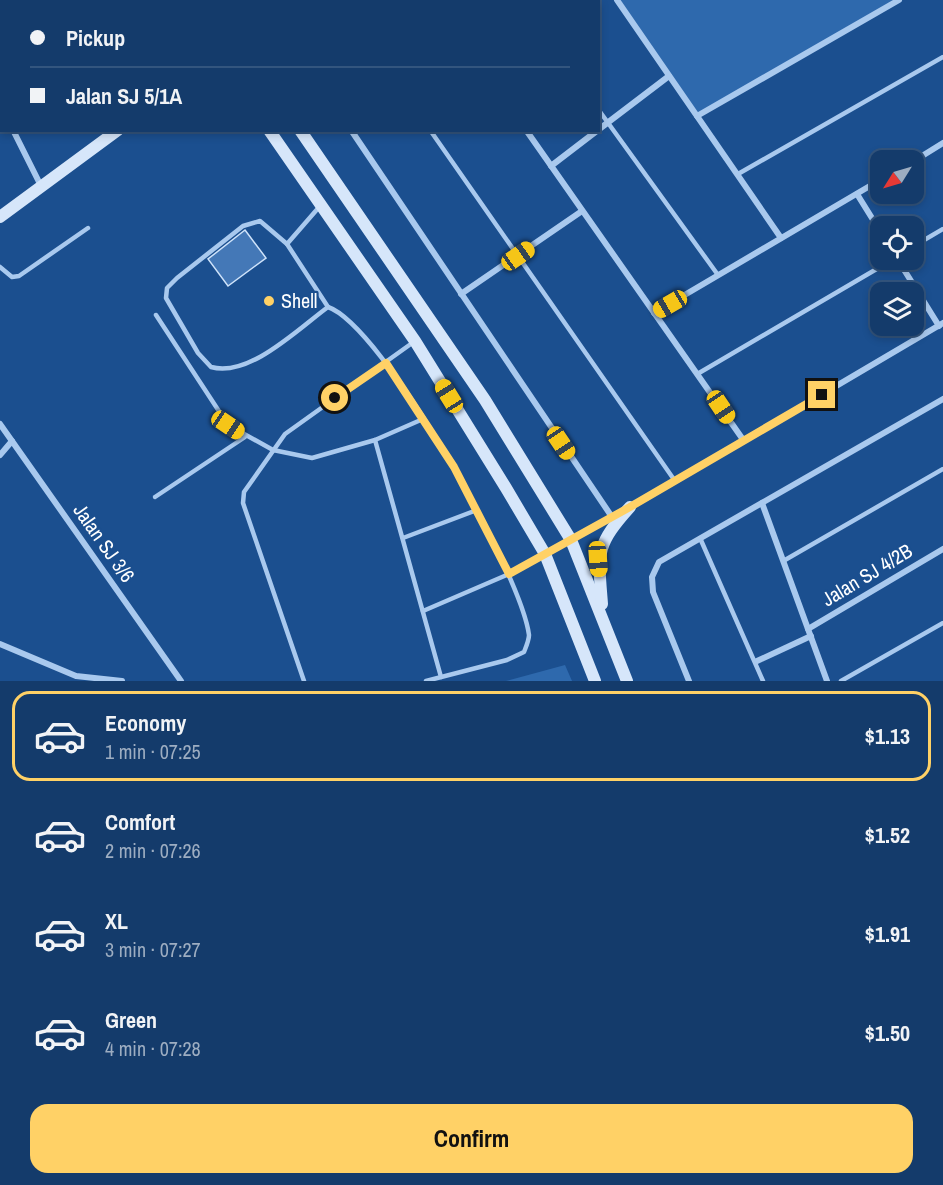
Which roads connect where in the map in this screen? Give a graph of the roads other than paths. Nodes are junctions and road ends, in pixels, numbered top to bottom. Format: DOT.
graph roads {
  1 [pos="617,0"];
  2 [pos="899,0"];
  3 [pos="943,57"];
  4 [pos="669,76"];
  5 [pos="600,112"];
  6 [pos="697,116"];
  7 [pos="608,122"];
  8 [pos="600,128"];
  9 [pos="14,132"];
  10 [pos="115,132"];
  11 [pos="270,132"];
  12 [pos="301,132"];
  13 [pos="352,132"];
  14 [pos="431,132"];
  15 [pos="527,132"];
  16 [pos="595,132"];
  17 [pos="943,143"];
  18 [pos="924,155"];
  19 [pos="551,166"];
  20 [pos="738,174"];
  21 [pos="41,186"];
  22 [pos="870,186"];
  23 [pos="857,194"];
  24 [pos="321,205"];
  25 [pos="582,211"];
  26 [pos="871,216"];
  27 [pos="0,217"];
  28 [pos="88,228"];
  29 [pos="943,228"];
  30 [pos="781,238"];
  31 [pos="924,240"];
  32 [pos="287,244"];
  33 [pos="518,256"];
  34 [pos="0,267"];
  35 [pos="875,270"];
  36 [pos="905,270"];
  37 [pos="718,276"];
  38 [pos="461,294"];
  39 [pos="328,307"];
  40 [pos="654,313"];
  41 [pos="156,315"];
  42 [pos="941,325"];
  43 [pos="415,342"];
  44 [pos="386,363"];
  45 [pos="699,373"];
  46 [pos="943,400"];
  47 [pos="423,419"];
  48 [pos="0,424"];
  49 [pos="245,437"];
  50 [pos="375,440"];
  51 [pos="12,441"];
  52 [pos="744,441"];
  53 [pos="273,450"];
  54 [pos="0,455"];
  55 [pos="943,470"];
  56 [pos="675,481"];
  57 [pos="155,497"];
  58 [pos="762,502"];
  59 [pos="630,507"];
  60 [pos="477,510"];
  61 [pos="612,518"];
  62 [pos="403,538"];
  63 [pos="700,538"];
  64 [pos="571,540"];
  65 [pos="943,549"];
  66 [pos="545,555"];
  67 [pos="785,560"];
  68 [pos="509,574"];
  69 [pos="423,611"];
  70 [pos="603,615"];
  71 [pos="943,622"];
  72 [pos="810,633"];
  73 [pos="0,644"];
  74 [pos="757,661"];
  75 [pos="441,677"];
  76 [pos="122,681"];
  77 [pos="181,681"];
  78 [pos="304,681"];
  79 [pos="426,681"];
  80 [pos="595,681"];
  81 [pos="627,681"];
  82 [pos="689,681"];
  83 [pos="763,681"];
  84 [pos="826,681"];
  85 [pos="841,681"];
  1 -- 4 [label="street"];
  2 -- 6 [label="street"];
  3 -- 20 [label="lane"];
  4 -- 6 [label="street"];
  4 -- 7 [label="street"];
  5 -- 7 [label="lane"];
  6 -- 20 [label="street"];
  7 -- 8 [label="street"];
  7 -- 37 [label="lane"];
  9 -- 21 [label="street"];
  10 -- 21 [label="street"];
  11 -- 24 [label="street"];
  12 -- 64 [label="street"];
  13 -- 38 [label="street"];
  14 -- 33 [label="lane"];
  15 -- 19 [label="street"];
  16 -- 19 [label="street"];
  17 -- 18 [label="street"];
  19 -- 25 [label="street"];
  20 -- 30 [label="street"];
  21 -- 27 [label="street"];
  22 -- 23 [label="street"];
  23 -- 26 [label="street"];
  23 -- 30 [label="street"];
  24 -- 32 [label="lane"];
  24 -- 43 [label="street"];
  25 -- 33 [label="street"];
  25 -- 40 [label="street"];
  28 -- 34 [label="lane"];
  29 -- 31 [label="lane"];
  30 -- 37 [label="street"];
  32 -- 39 [label="lane"];
  32 -- 39 [label="lane"];
  33 -- 38 [label="street"];
  33 -- 56 [label="lane"];
  35 -- 45 [label="lane"];
  36 -- 42 [label="street"];
  37 -- 40 [label="street"];
  38 -- 61 [label="street"];
  39 -- 44 [label="lane"];
  40 -- 45 [label="street"];
  41 -- 49 [label="lane"];
  42 -- 52 [label="street"];
  43 -- 44 [label="lane"];
  43 -- 66 [label="street"];
  44 -- 47 [label="lane"];
  44 -- 53 [label="lane"];
  45 -- 52 [label="street"];
  46 -- 58 [label="street"];
  47 -- 50 [label="lane"];
  47 -- 60 [label="lane"];
  48 -- 51 [label="street, Jalan SJ 3/6"];
  49 -- 53 [label="lane"];
  49 -- 57 [label="lane"];
  50 -- 53 [label="lane"];
  50 -- 62 [label="lane"];
  51 -- 54 [label="street"];
  51 -- 77 [label="street, Jalan SJ 3/6"];
  52 -- 56 [label="street"];
  53 -- 78 [label="lane"];
  55 -- 67 [label="lane"];
  56 -- 59 [label="street"];
  58 -- 63 [label="street"];
  58 -- 67 [label="street"];
  59 -- 61 [label="street"];
  59 -- 70 [label="street"];
  60 -- 62 [label="lane"];
  60 -- 68 [label="lane"];
  61 -- 64 [label="street"];
  62 -- 69 [label="lane"];
  63 -- 74 [label="lane"];
  63 -- 82 [label="street"];
  64 -- 66 [label="street"];
  64 -- 70 [label="street"];
  65 -- 72 [label="street, Jalan SJ 4/2B"];
  66 -- 68 [label="lane"];
  66 -- 80 [label="street"];
  67 -- 72 [label="street"];
  68 -- 69 [label="lane"];
  68 -- 75 [label="lane"];
  69 -- 75 [label="lane"];
  70 -- 81 [label="street"];
  71 -- 85 [label="lane"];
  72 -- 74 [label="street, Jalan SJ 4/2B"];
  72 -- 84 [label="street"];
  73 -- 76 [label="street"];
  74 -- 83 [label="lane"];
  75 -- 79 [label="lane"];
}
